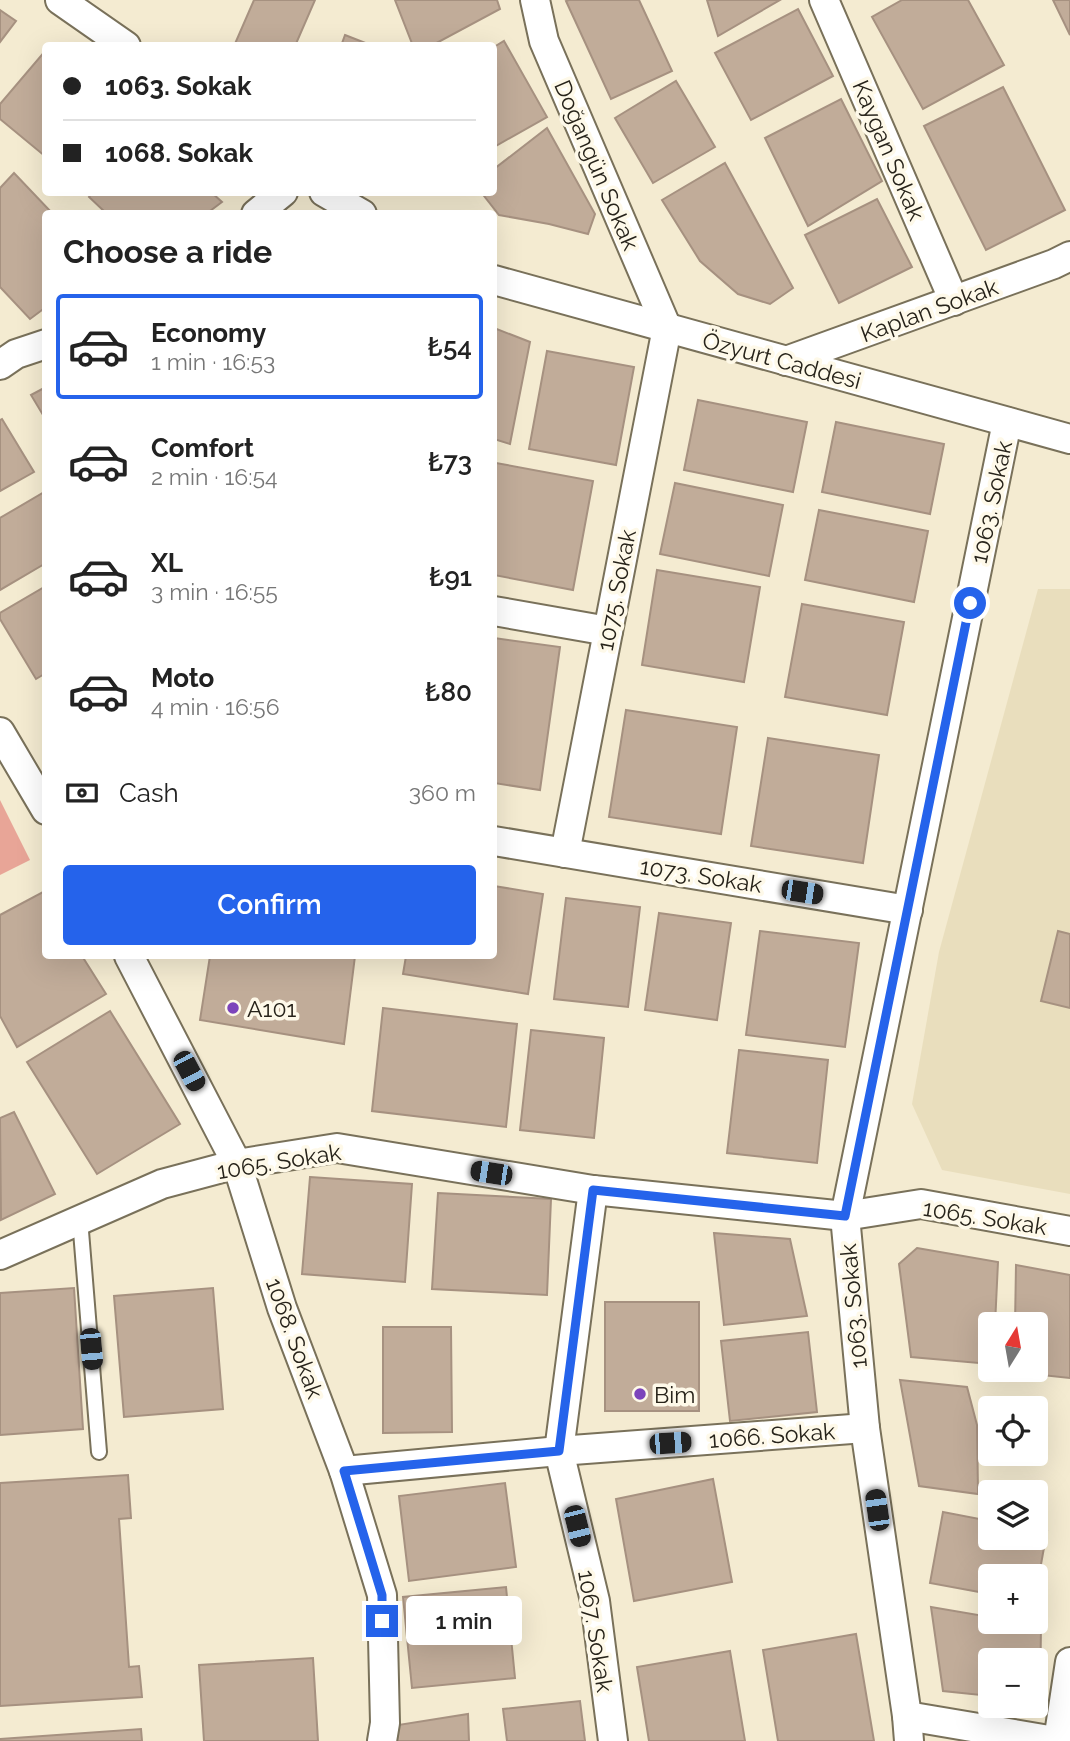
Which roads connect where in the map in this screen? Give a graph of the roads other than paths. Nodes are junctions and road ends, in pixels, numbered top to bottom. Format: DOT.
graph roads {
  1 [pos="60,0"];
  2 [pos="92,0"];
  3 [pos="535,0"];
  4 [pos="824,0"];
  5 [pos="120,42"];
  6 [pos="131,42"];
  7 [pos="278,196"];
  8 [pos="331,196"];
  9 [pos="261,210"];
  10 [pos="355,210"];
  11 [pos="1070,256"];
  12 [pos="497,282"];
  13 [pos="954,301"];
  14 [pos="667,328"];
  15 [pos="42,345"];
  16 [pos="5,352"];
  17 [pos="786,361"];
  18 [pos="1007,422"];
  19 [pos="1070,439"];
  20 [pos="497,612"];
  21 [pos="608,631"];
  22 [pos="0,732"];
  23 [pos="42,803"];
  24 [pos="497,842"];
  25 [pos="565,853"];
  26 [pos="908,910"];
  27 [pos="131,959"];
  28 [pos="237,1164"];
  29 [pos="593,1190"];
  30 [pos="845,1216"];
  31 [pos="80,1219"];
  32 [pos="1070,1231"];
  33 [pos="0,1255"];
  34 [pos="865,1428"];
  35 [pos="559,1451"];
  36 [pos="99,1452"];
  37 [pos="344,1471"];
  38 [pos="1070,1662"];
  39 [pos="908,1729"];
  40 [pos="382,1741"];
  41 [pos="612,1741"];
  42 [pos="1057,1741"];
  1 -- 5 [label="street"];
  2 -- 6 [label="street"];
  3 -- 14 [label="street, Doğangün Sokak"];
  4 -- 13 [label="street, Kaygan Sokak"];
  7 -- 9 [label="street"];
  8 -- 10 [label="street"];
  11 -- 13 [label="street, Kaplan Sokak"];
  12 -- 14 [label="street, Özyurt Caddesi"];
  13 -- 17 [label="street, Kaplan Sokak"];
  14 -- 17 [label="street, Özyurt Caddesi"];
  14 -- 21 [label="street, 1075. Sokak"];
  15 -- 16 [label="street"];
  17 -- 18 [label="street, Özyurt Caddesi"];
  18 -- 19 [label="street, Özyurt Caddesi"];
  18 -- 26 [label="street, 1063. Sokak"];
  20 -- 21 [label="street"];
  21 -- 25 [label="street, 1075. Sokak"];
  22 -- 23 [label="street"];
  24 -- 25 [label="street, 1073. Sokak"];
  25 -- 26 [label="street, 1073. Sokak"];
  26 -- 30 [label="street, 1063. Sokak"];
  27 -- 28 [label="street, 1068. Sokak"];
  28 -- 29 [label="street, 1065. Sokak"];
  28 -- 31 [label="street, 1065. Sokak"];
  28 -- 37 [label="street, 1068. Sokak"];
  29 -- 30 [label="street, 1065. Sokak"];
  29 -- 35 [label="street, 1067. Sokak"];
  30 -- 32 [label="street, 1065. Sokak"];
  30 -- 34 [label="street, 1063. Sokak"];
  31 -- 33 [label="street, 1065. Sokak"];
  31 -- 36 [label="lane"];
  34 -- 35 [label="street, 1066. Sokak"];
  34 -- 39 [label="street, 1063. Sokak"];
  35 -- 37 [label="street, 1066. Sokak"];
  35 -- 41 [label="street, 1067. Sokak"];
  37 -- 40 [label="street, 1068. Sokak"];
  38 -- 42 [label="street"];
  39 -- 42 [label="street"];
}
